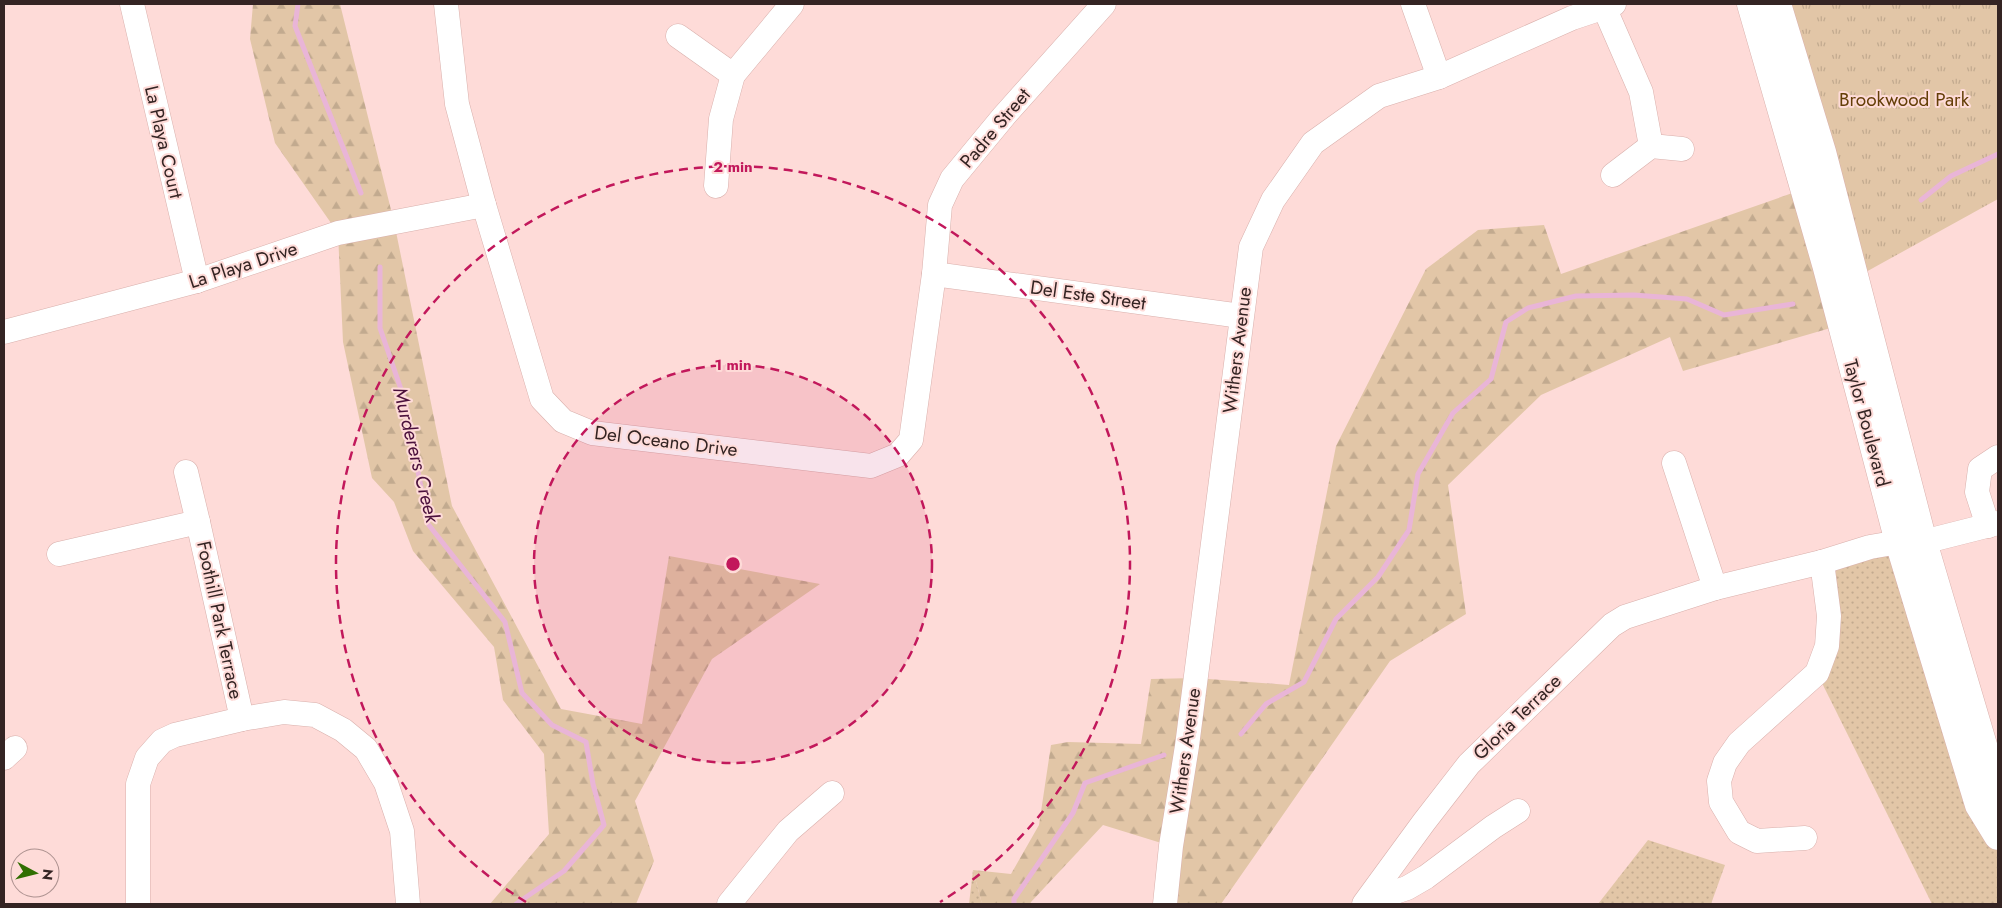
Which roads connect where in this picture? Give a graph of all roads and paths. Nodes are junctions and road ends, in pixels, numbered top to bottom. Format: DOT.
graph roads {
  1 [pos="132,4"];
  2 [pos="446,4"];
  3 [pos="792,4"];
  4 [pos="1104,4"];
  5 [pos="1413,4"];
  6 [pos="1751,4"];
  7 [pos="1777,4"];
  8 [pos="1609,5"];
  9 [pos="678,36"];
  10 [pos="733,75"];
  11 [pos="1439,77"];
  12 [pos="1650,146"];
  13 [pos="1682,149"];
  14 [pos="1612,175"];
  15 [pos="716,186"];
  16 [pos="484,205"];
  17 [pos="934,274"];
  18 [pos="196,281"];
  19 [pos="1241,316"];
  20 [pos="4,332"];
  21 [pos="1998,457"];
  22 [pos="1674,463"];
  23 [pos="186,472"];
  24 [pos="198,522"];
  25 [pos="1993,524"];
  26 [pos="1911,542"];
  27 [pos="59,554"];
  28 [pos="1822,562"];
  29 [pos="1715,588"];
  30 [pos="242,719"];
  31 [pos="832,793"];
  32 [pos="1998,796"];
  33 [pos="1518,811"];
  34 [pos="1998,836"];
  35 [pos="1805,838"];
  36 [pos="1370,898"];
  37 [pos="138,904"];
  38 [pos="408,904"];
  39 [pos="729,904"];
  40 [pos="1164,904"];
  1 -- 18 [label="street, La Playa Court"];
  2 -- 16 [label="street, Del Oceano Drive"];
  3 -- 10 [label="street"];
  4 -- 17 [label="street, Padre Street"];
  5 -- 11 [label="street"];
  6 -- 26 [label="main road, Taylor Boulevard"];
  7 -- 26 [label="main road, Taylor Boulevard"];
  8 -- 11 [label="street, Withers Avenue"];
  8 -- 12 [label="street"];
  9 -- 10 [label="street"];
  10 -- 15 [label="street"];
  11 -- 19 [label="street, Withers Avenue"];
  12 -- 13 [label="street"];
  12 -- 14 [label="street"];
  16 -- 17 [label="street, Del Oceano Drive"];
  16 -- 18 [label="street, La Playa Drive"];
  17 -- 19 [label="street, Del Este Street"];
  18 -- 20 [label="street, La Playa Drive"];
  19 -- 40 [label="street, Withers Avenue"];
  21 -- 25 [label="street"];
  22 -- 29 [label="street"];
  23 -- 24 [label="street, Foothill Park Terrace"];
  24 -- 27 [label="street, Foothill Park Terrace"];
  24 -- 30 [label="street, Foothill Park Terrace"];
  25 -- 26 [label="street, Gloria Terrace"];
  26 -- 28 [label="street, Gloria Terrace"];
  26 -- 32 [label="main road, Taylor Boulevard"];
  26 -- 34 [label="main road, Taylor Boulevard"];
  28 -- 29 [label="street, Gloria Terrace"];
  28 -- 35 [label="street"];
  29 -- 36 [label="street, Gloria Terrace"];
  30 -- 37 [label="street"];
  30 -- 38 [label="street"];
  31 -- 39 [label="street"];
  33 -- 36 [label="street"];
}
